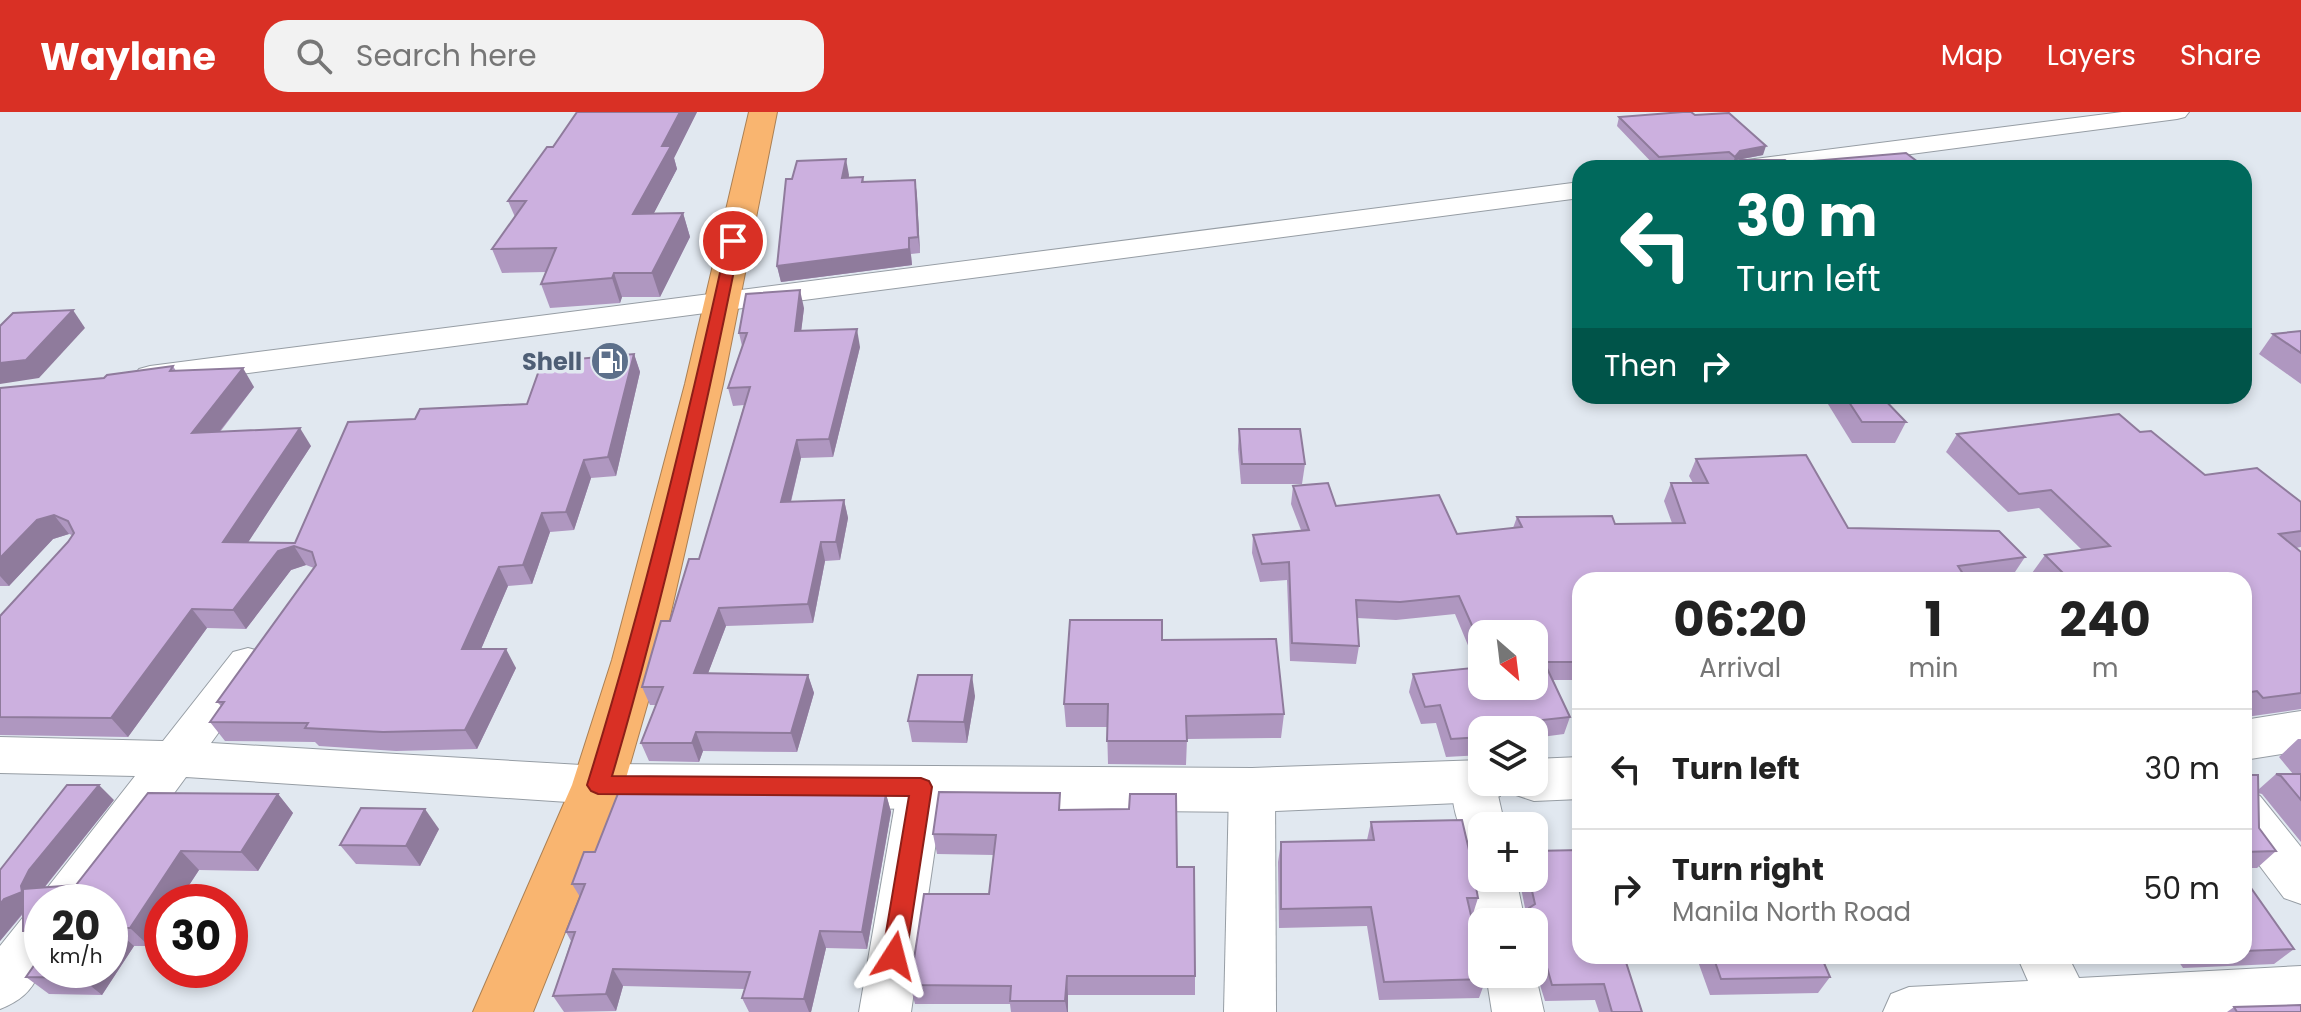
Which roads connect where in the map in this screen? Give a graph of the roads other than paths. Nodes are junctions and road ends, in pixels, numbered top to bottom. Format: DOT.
graph roads {
  1 [pos="763,112"];
  2 [pos="2177,112"];
  3 [pos="1808,160"];
  4 [pos="1572,191"];
  5 [pos="722,301"];
  6 [pos="125,380"];
  7 [pos="270,633"];
  8 [pos="2301,731"];
  9 [pos="2252,739"];
  10 [pos="0,755"];
  11 [pos="177,759"];
  12 [pos="1572,778"];
  13 [pos="1548,779"];
  14 [pos="598,785"];
  15 [pos="921,787"];
  16 [pos="1252,790"];
  17 [pos="1468,796"];
  18 [pos="2252,820"];
  19 [pos="2301,883"];
  20 [pos="79,884"];
  21 [pos="24,955"];
  22 [pos="2046,964"];
  23 [pos="0,985"];
  24 [pos="1514,988"];
  25 [pos="2301,990"];
  26 [pos="2068,1009"];
  27 [pos="503,1012"];
  28 [pos="885,1012"];
  29 [pos="1250,1012"];
  30 [pos="1518,1012"];
  31 [pos="1909,1012"];
  1 -- 5 [label="highway"];
  2 -- 3 [label="street"];
  4 -- 5 [label="street"];
  5 -- 6 [label="street"];
  5 -- 14 [label="highway"];
  7 -- 11 [label="street"];
  8 -- 9 [label="main road"];
  10 -- 11 [label="street"];
  11 -- 14 [label="street"];
  11 -- 20 [label="street"];
  12 -- 13 [label="main road"];
  14 -- 15 [label="main road"];
  14 -- 27 [label="highway"];
  15 -- 16 [label="main road"];
  15 -- 28 [label="street"];
  16 -- 17 [label="main road"];
  16 -- 29 [label="street"];
  18 -- 19 [label="street"];
  21 -- 23 [label="street"];
  22 -- 26 [label="street"];
  24 -- 30 [label="street"];
  25 -- 26 [label="street"];
  26 -- 31 [label="street"];
}
